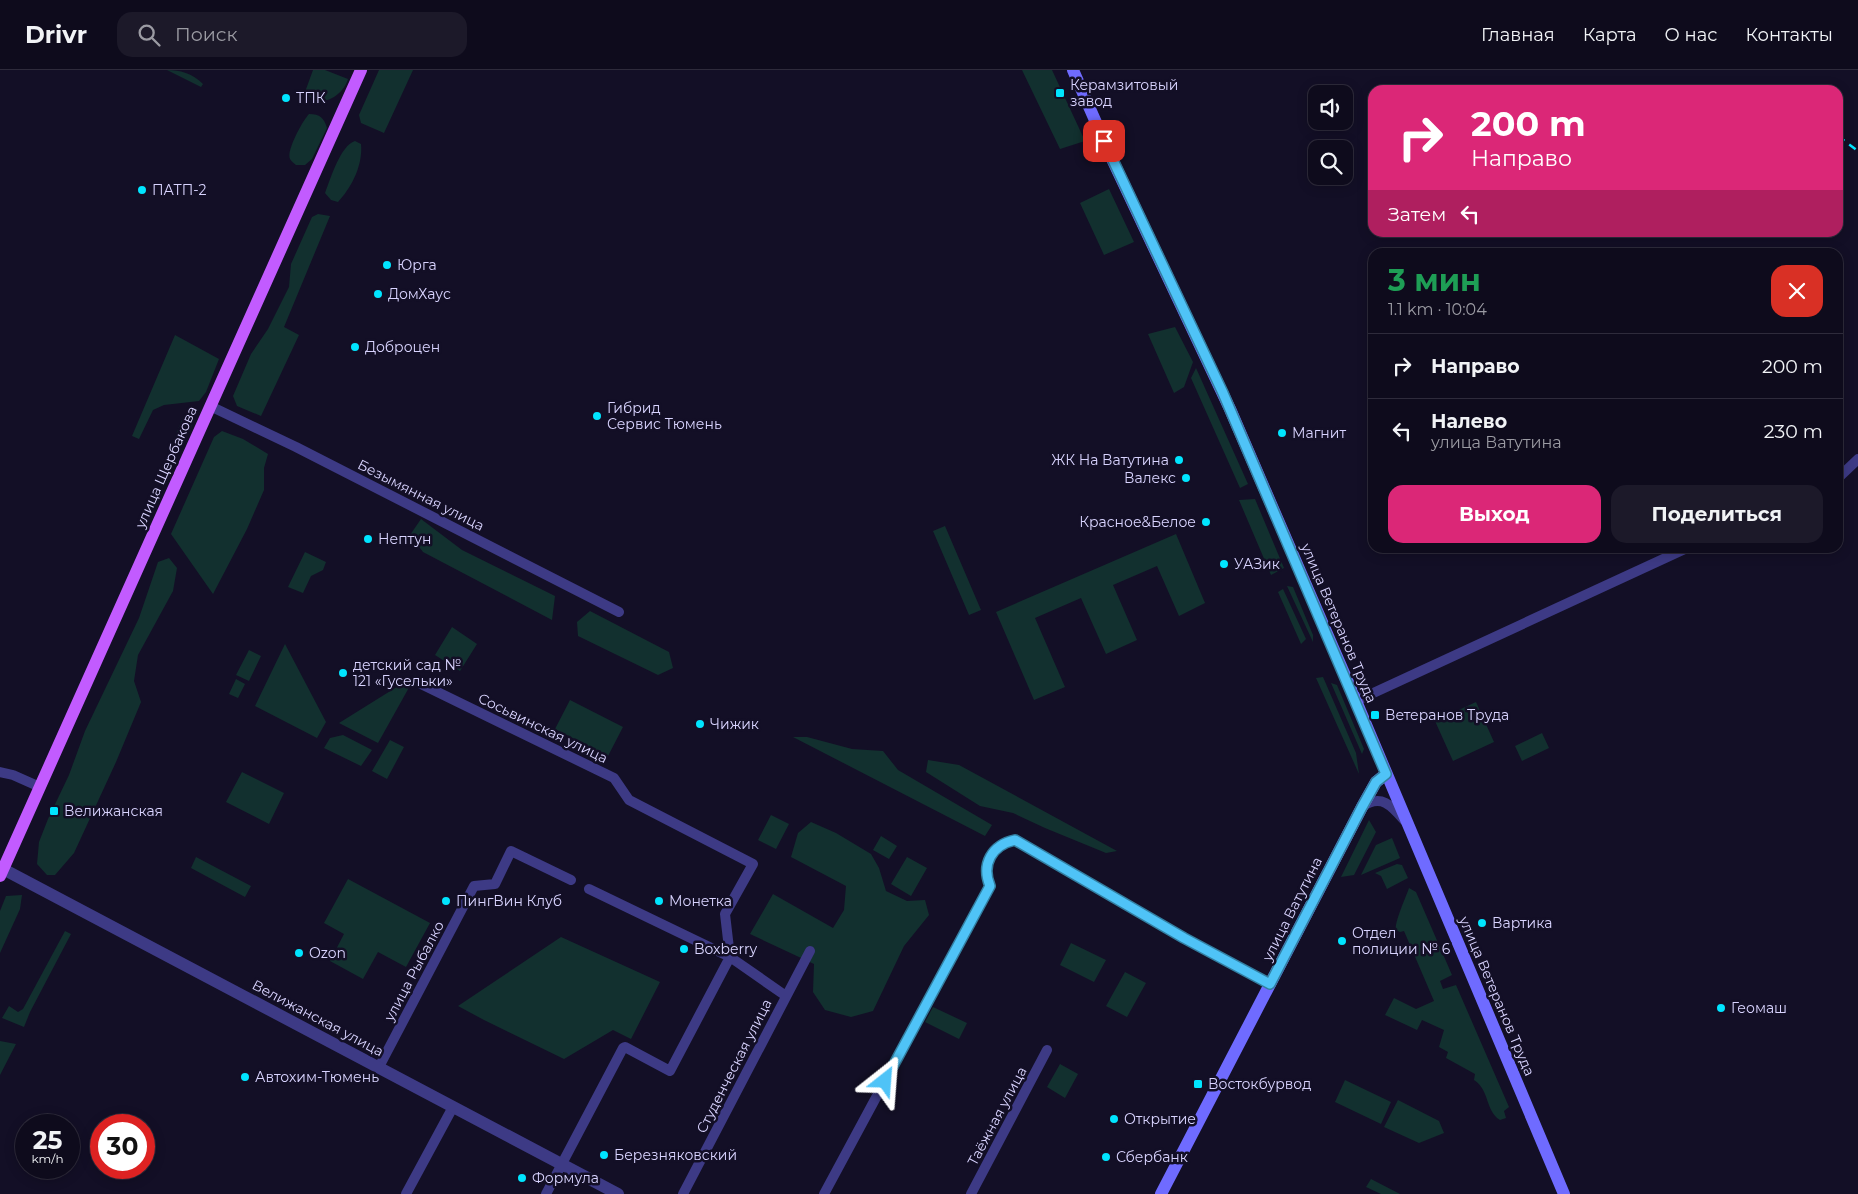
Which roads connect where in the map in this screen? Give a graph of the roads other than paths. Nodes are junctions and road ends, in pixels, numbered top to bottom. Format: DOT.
graph roads {
  1 [pos="361,70"];
  2 [pos="1073,70"];
  3 [pos="210,406"];
  4 [pos="1858,459"];
  5 [pos="1843,473"];
  6 [pos="1677,553"];
  7 [pos="620,612"];
  8 [pos="419,683"];
  9 [pos="1356,701"];
  10 [pos="0,772"];
  11 [pos="1386,774"];
  12 [pos="40,787"];
  13 [pos="1362,807"];
  14 [pos="1408,825"];
  15 [pos="2,872"];
  16 [pos="570,880"];
  17 [pos="589,889"];
  18 [pos="810,951"];
  19 [pos="730,958"];
  20 [pos="1270,984"];
  21 [pos="786,996"];
  22 [pos="1047,1050"];
  23 [pos="379,1067"];
  24 [pos="453,1107"];
  25 [pos="562,1164"];
  26 [pos="406,1194"];
  27 [pos="546,1194"];
  28 [pos="618,1194"];
  29 [pos="683,1194"];
  30 [pos="824,1194"];
  31 [pos="971,1194"];
  32 [pos="1161,1194"];
  33 [pos="1564,1194"];
  1 -- 3 [label="main road, улица Щербакова"];
  2 -- 9 [label="main road, улица Ветеранов Труда"];
  3 -- 7 [label="street, Безымянная улица"];
  3 -- 12 [label="main road, улица Щербакова"];
  4 -- 5 [label="street"];
  6 -- 9 [label="street"];
  8 -- 19 [label="street, Сосьвинская улица"];
  9 -- 11 [label="main road, улица Ветеранов Труда"];
  10 -- 12 [label="street"];
  11 -- 13 [label="main road, улица Ватутина"];
  11 -- 14 [label="main road, улица Ветеранов Труда"];
  12 -- 15 [label="main road, улица Щербакова"];
  13 -- 14 [label="street"];
  13 -- 20 [label="main road, улица Ватутина"];
  14 -- 33 [label="main road, улица Ветеранов Труда"];
  15 -- 23 [label="street, Велижанская улица"];
  16 -- 23 [label="street, улица Рыбалко"];
  17 -- 19 [label="street"];
  18 -- 21 [label="street, Студенческая улица"];
  19 -- 21 [label="street"];
  19 -- 25 [label="street"];
  20 -- 30 [label="street"];
  20 -- 32 [label="main road, улица Ватутина"];
  21 -- 29 [label="street, Студенческая улица"];
  22 -- 31 [label="street, Таёжная улица"];
  23 -- 24 [label="street, Велижанская улица"];
  24 -- 25 [label="street, Велижанская улица"];
  24 -- 26 [label="street"];
  25 -- 27 [label="street"];
  25 -- 28 [label="street, Велижанская улица"];
}
